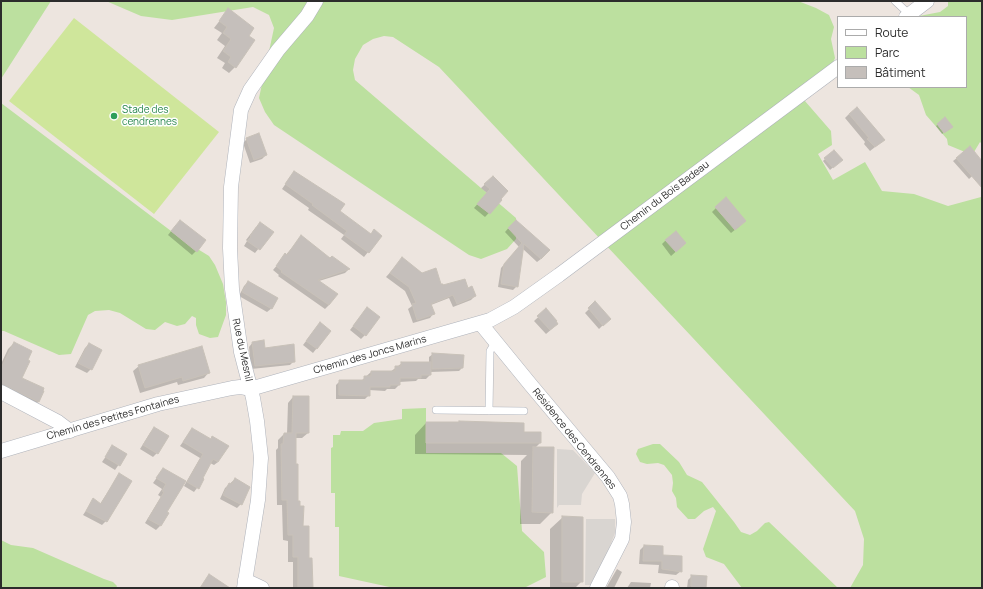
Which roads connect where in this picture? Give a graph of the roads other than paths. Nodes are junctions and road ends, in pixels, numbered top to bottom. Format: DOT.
graph roads {
  1 [pos="316,1"];
  2 [pos="895,1"];
  3 [pos="927,1"];
  4 [pos="908,16"];
  5 [pos="837,68"];
  6 [pos="485,322"];
  7 [pos="496,341"];
  8 [pos="250,389"];
  9 [pos="1,392"];
  10 [pos="436,410"];
  11 [pos="489,411"];
  12 [pos="524,411"];
  13 [pos="70,431"];
  14 [pos="1,451"];
  15 [pos="245,584"];
  16 [pos="262,588"];
  17 [pos="597,588"];
  1 -- 8 [label="street, Rue du Mesnil"];
  2 -- 4 [label="lane"];
  3 -- 4 [label="street"];
  5 -- 6 [label="street, Chemin du Bois Badeau"];
  6 -- 7 [label="street, Résidence des Cendrennes"];
  6 -- 8 [label="street, Chemin des Joncs Marins"];
  7 -- 11 [label="lane"];
  7 -- 17 [label="street, Résidence des Cendrennes"];
  8 -- 13 [label="street, Chemin des Petites Fontaines"];
  8 -- 15 [label="street, Rue du Mesnil"];
  9 -- 13 [label="street"];
  10 -- 11 [label="lane"];
  11 -- 12 [label="lane"];
  13 -- 14 [label="street, Chemin des Petites Fontaines"];
  15 -- 16 [label="street"];
}
